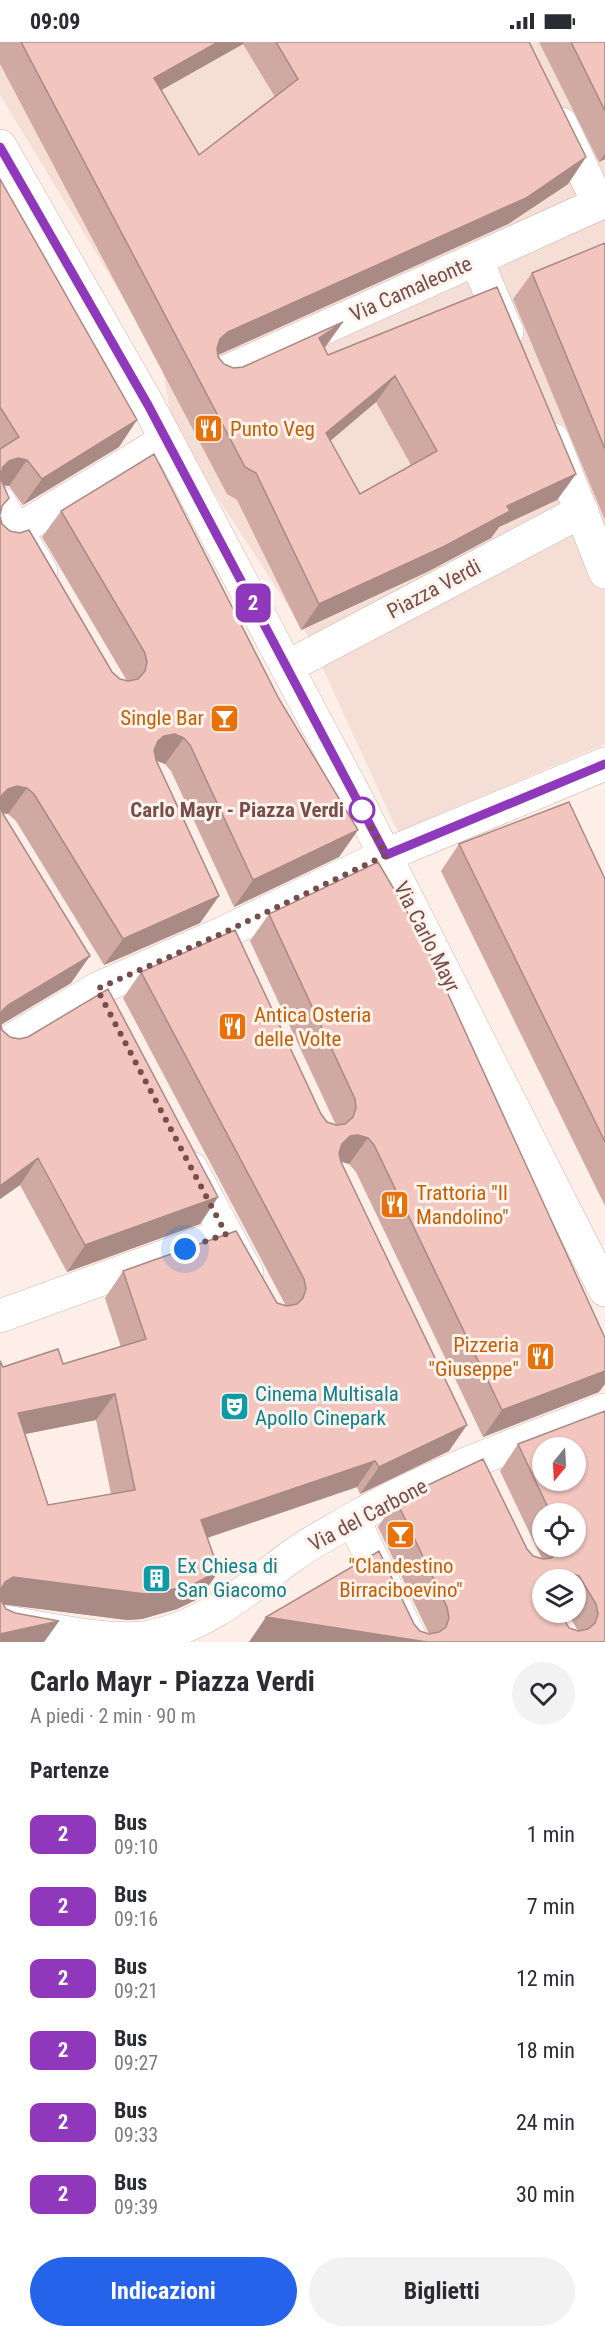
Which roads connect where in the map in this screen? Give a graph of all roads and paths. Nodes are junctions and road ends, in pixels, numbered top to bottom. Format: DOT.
graph roads {
  1 [pos="546,95"];
  2 [pos="0,146"];
  3 [pos="602,203"];
  4 [pos="476,259"];
  5 [pos="517,358"];
  6 [pos="217,376"];
  7 [pos="541,412"];
  8 [pos="166,440"];
  9 [pos="582,511"];
  10 [pos="5,524"];
  11 [pos="605,572"];
  12 [pos="57,599"];
  13 [pos="286,667"];
  14 [pos="605,764"];
  15 [pos="386,855"];
  16 [pos="210,902"];
  17 [pos="223,933"];
  18 [pos="78,959"];
  19 [pos="238,965"];
  20 [pos="97,989"];
  21 [pos="113,1019"];
  22 [pos="0,1047"];
  23 [pos="177,1142"];
  24 [pos="226,1234"];
  25 [pos="605,1290"];
  26 [pos="264,1304"];
  27 [pos="0,1316"];
  28 [pos="605,1410"];
  29 [pos="469,1449"];
  30 [pos="490,1492"];
  31 [pos="352,1519"];
  32 [pos="0,1621"];
  33 [pos="412,1642"];
  1 -- 3 [label="street"];
  2 -- 8 [label="street, Via Carlo Mayr"];
  3 -- 4 [label="street, Via Camaleonte"];
  4 -- 5 [label="street"];
  4 -- 6 [label="street, Via Camaleonte"];
  7 -- 9 [label="street"];
  8 -- 10 [label="street"];
  8 -- 13 [label="street, Via Carlo Mayr"];
  9 -- 11 [label="street"];
  9 -- 13 [label="street, Piazza Verdi"];
  10 -- 12 [label="street"];
  13 -- 15 [label="street, Via Carlo Mayr"];
  14 -- 15 [label="street"];
  15 -- 17 [label="street"];
  15 -- 25 [label="street, Via Carlo Mayr"];
  16 -- 17 [label="street"];
  17 -- 19 [label="street"];
  17 -- 20 [label="street"];
  18 -- 20 [label="street"];
  20 -- 21 [label="street"];
  20 -- 22 [label="street"];
  23 -- 24 [label="street"];
  24 -- 26 [label="street"];
  24 -- 27 [label="street"];
  28 -- 29 [label="street, Via del Carbone"];
  29 -- 30 [label="street"];
  29 -- 31 [label="street, Via del Carbone"];
  31 -- 32 [label="street, Via del Carbone"];
  31 -- 33 [label="street"];
}
